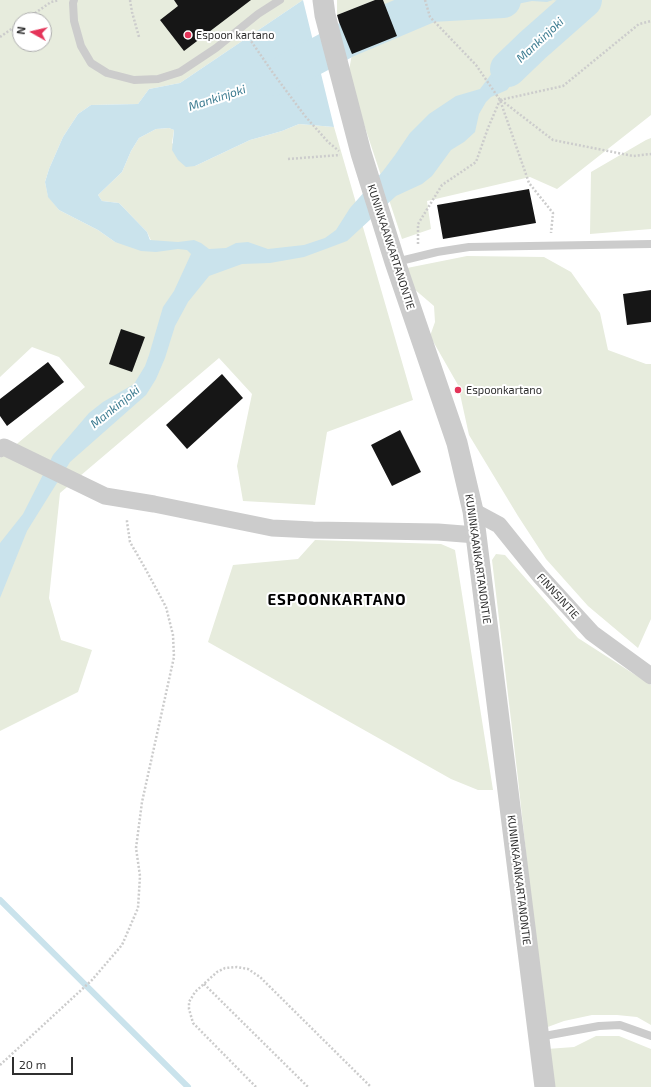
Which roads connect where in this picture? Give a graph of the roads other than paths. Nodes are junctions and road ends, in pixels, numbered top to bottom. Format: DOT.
graph roads {
  1 [pos="74,0"];
  2 [pos="280,0"];
  3 [pos="324,8"];
  4 [pos="651,244"];
  5 [pos="395,262"];
  6 [pos="0,449"];
  7 [pos="472,511"];
  8 [pos="476,535"];
  9 [pos="651,676"];
  10 [pos="651,1036"];
  11 [pos="538,1037"];
  12 [pos="545,1087"];
  1 -- 2 [label="lane"];
  3 -- 5 [label="street, KUNINKAANKARTANONTIE"];
  4 -- 5 [label="lane"];
  5 -- 7 [label="street, KUNINKAANKARTANONTIE"];
  6 -- 8 [label="street"];
  7 -- 8 [label="street, KUNINKAANKARTANONTIE"];
  7 -- 9 [label="street, FINNSINTIE"];
  8 -- 11 [label="street, KUNINKAANKARTANONTIE"];
  10 -- 11 [label="lane"];
  11 -- 12 [label="street, KUNINKAANKARTANONTIE"];
}
